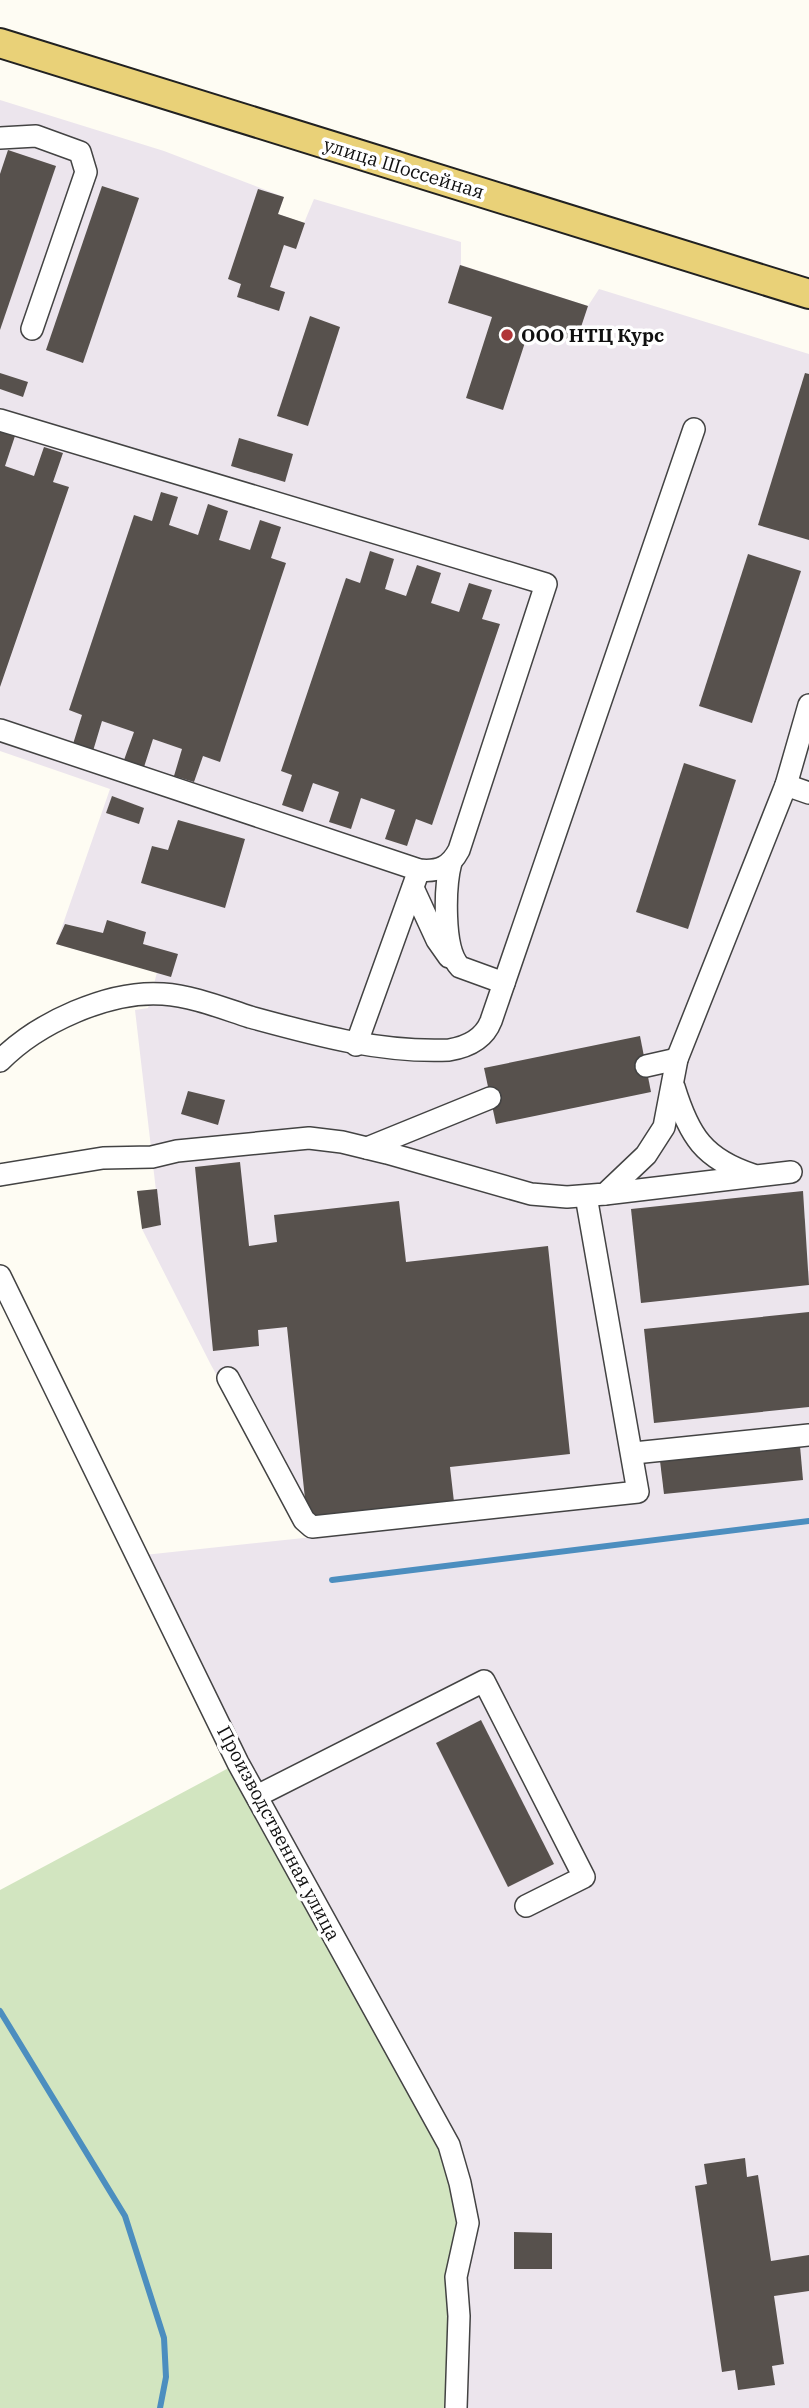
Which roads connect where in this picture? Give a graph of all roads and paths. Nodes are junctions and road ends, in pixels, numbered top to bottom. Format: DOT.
graph roads {
  1 [pos="0,43"];
  2 [pos="0,138"];
  3 [pos="809,294"];
  4 [pos="32,330"];
  5 [pos="0,420"];
  6 [pos="694,429"];
  7 [pos="809,705"];
  8 [pos="0,730"];
  9 [pos="786,786"];
  10 [pos="809,793"];
  11 [pos="451,862"];
  12 [pos="416,879"];
  13 [pos="457,964"];
  14 [pos="504,983"];
  15 [pos="356,1045"];
  16 [pos="677,1059"];
  17 [pos="0,1061"];
  18 [pos="646,1066"];
  19 [pos="673,1086"];
  20 [pos="490,1098"];
  21 [pos="367,1148"];
  22 [pos="791,1172"];
  23 [pos="0,1175"];
  24 [pos="759,1177"];
  25 [pos="596,1195"];
  26 [pos="0,1276"];
  27 [pos="228,1378"];
  28 [pos="809,1434"];
  29 [pos="634,1453"];
  30 [pos="257,1796"];
  31 [pos="526,1906"];
  32 [pos="456,2408"];
  1 -- 3 [label="main road, улица Шоссейная"];
  2 -- 4 [label="street"];
  5 -- 11 [label="street"];
  6 -- 14 [label="street"];
  7 -- 9 [label="street"];
  8 -- 12 [label="street"];
  9 -- 10 [label="street"];
  9 -- 16 [label="street"];
  11 -- 12 [label="street"];
  11 -- 13 [label="street"];
  12 -- 13 [label="street"];
  12 -- 15 [label="street"];
  13 -- 14 [label="street"];
  14 -- 15 [label="street"];
  15 -- 17 [label="street"];
  16 -- 18 [label="street"];
  16 -- 19 [label="street"];
  19 -- 24 [label="street"];
  19 -- 25 [label="street"];
  20 -- 21 [label="street"];
  21 -- 23 [label="street"];
  21 -- 25 [label="street"];
  22 -- 24 [label="street"];
  24 -- 25 [label="street"];
  25 -- 29 [label="street"];
  26 -- 30 [label="street, Производственная улица"];
  27 -- 29 [label="street"];
  28 -- 29 [label="street"];
  30 -- 31 [label="street"];
  30 -- 32 [label="street, Производственная улица"];
}
